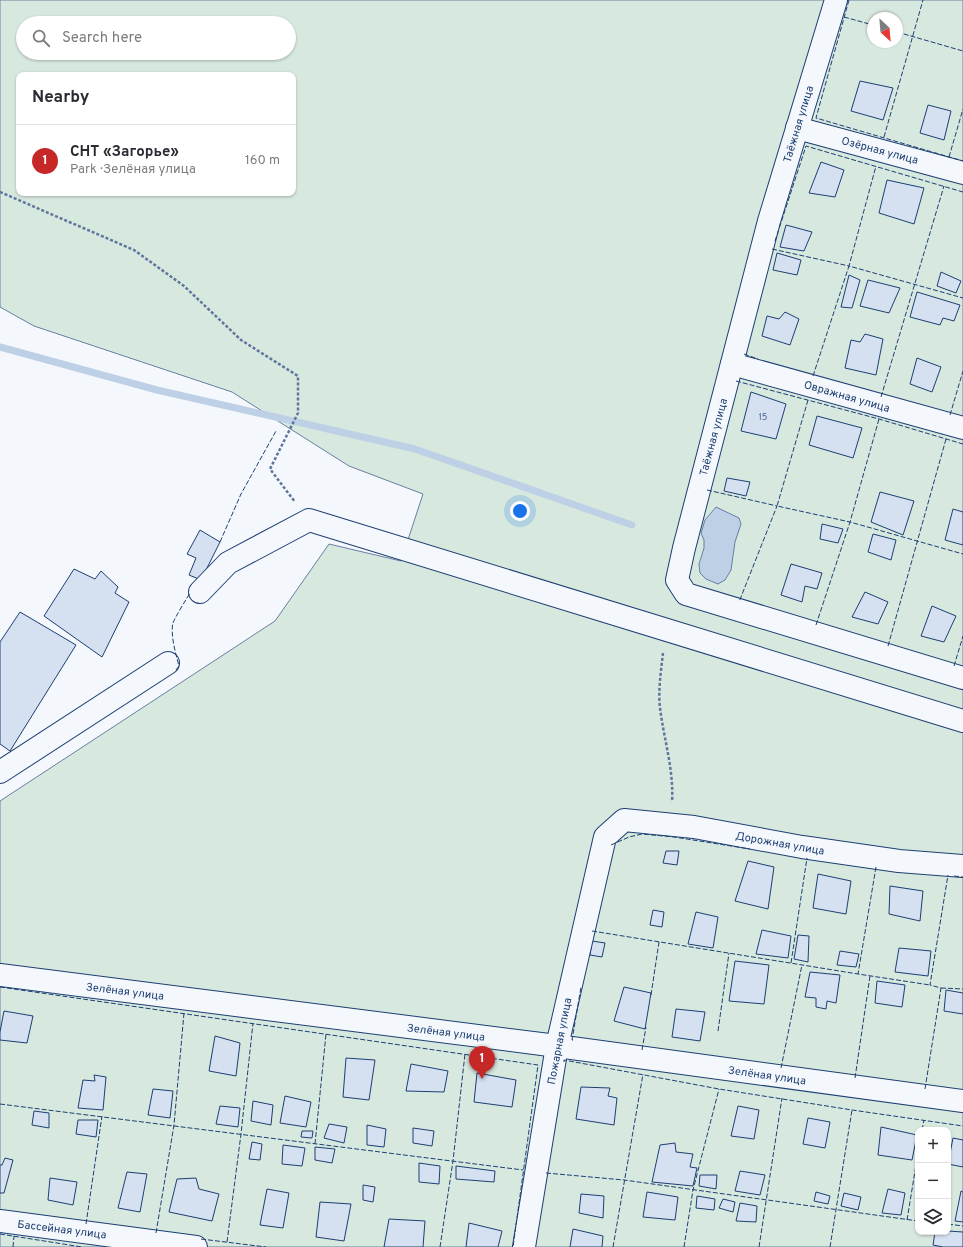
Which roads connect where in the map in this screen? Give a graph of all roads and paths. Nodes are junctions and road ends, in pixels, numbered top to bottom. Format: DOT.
graph roads {
  1 [pos="836,0"];
  2 [pos="797,128"];
  3 [pos="963,173"];
  4 [pos="0,192"];
  5 [pos="732,364"];
  6 [pos="963,428"];
  7 [pos="309,520"];
  8 [pos="200,592"];
  9 [pos="665,629"];
  10 [pos="168,663"];
  11 [pos="963,678"];
  12 [pos="963,721"];
  13 [pos="0,772"];
  14 [pos="669,825"];
  15 [pos="604,837"];
  16 [pos="963,866"];
  17 [pos="0,975"];
  18 [pos="557,1046"];
  19 [pos="963,1101"];
  20 [pos="0,1221"];
  21 [pos="196,1247"];
  22 [pos="524,1247"];
  1 -- 2 [label="street, Таёжная улица"];
  2 -- 3 [label="street, Озёрная улица"];
  2 -- 5 [label="street, Таёжная улица"];
  4 -- 7 [label="path"];
  5 -- 6 [label="street, Овражная улица"];
  5 -- 11 [label="street, Таёжная улица"];
  7 -- 8 [label="street"];
  7 -- 9 [label="street"];
  9 -- 12 [label="street"];
  9 -- 14 [label="path"];
  10 -- 13 [label="street"];
  14 -- 15 [label="street, Дорожная улица"];
  14 -- 16 [label="street, Дорожная улица"];
  15 -- 18 [label="street, Пожарная улица"];
  17 -- 18 [label="street, Зелёная улица"];
  18 -- 19 [label="street, Зелёная улица"];
  18 -- 22 [label="street, Пожарная улица"];
  20 -- 21 [label="street, Бассейная улица"];
}
